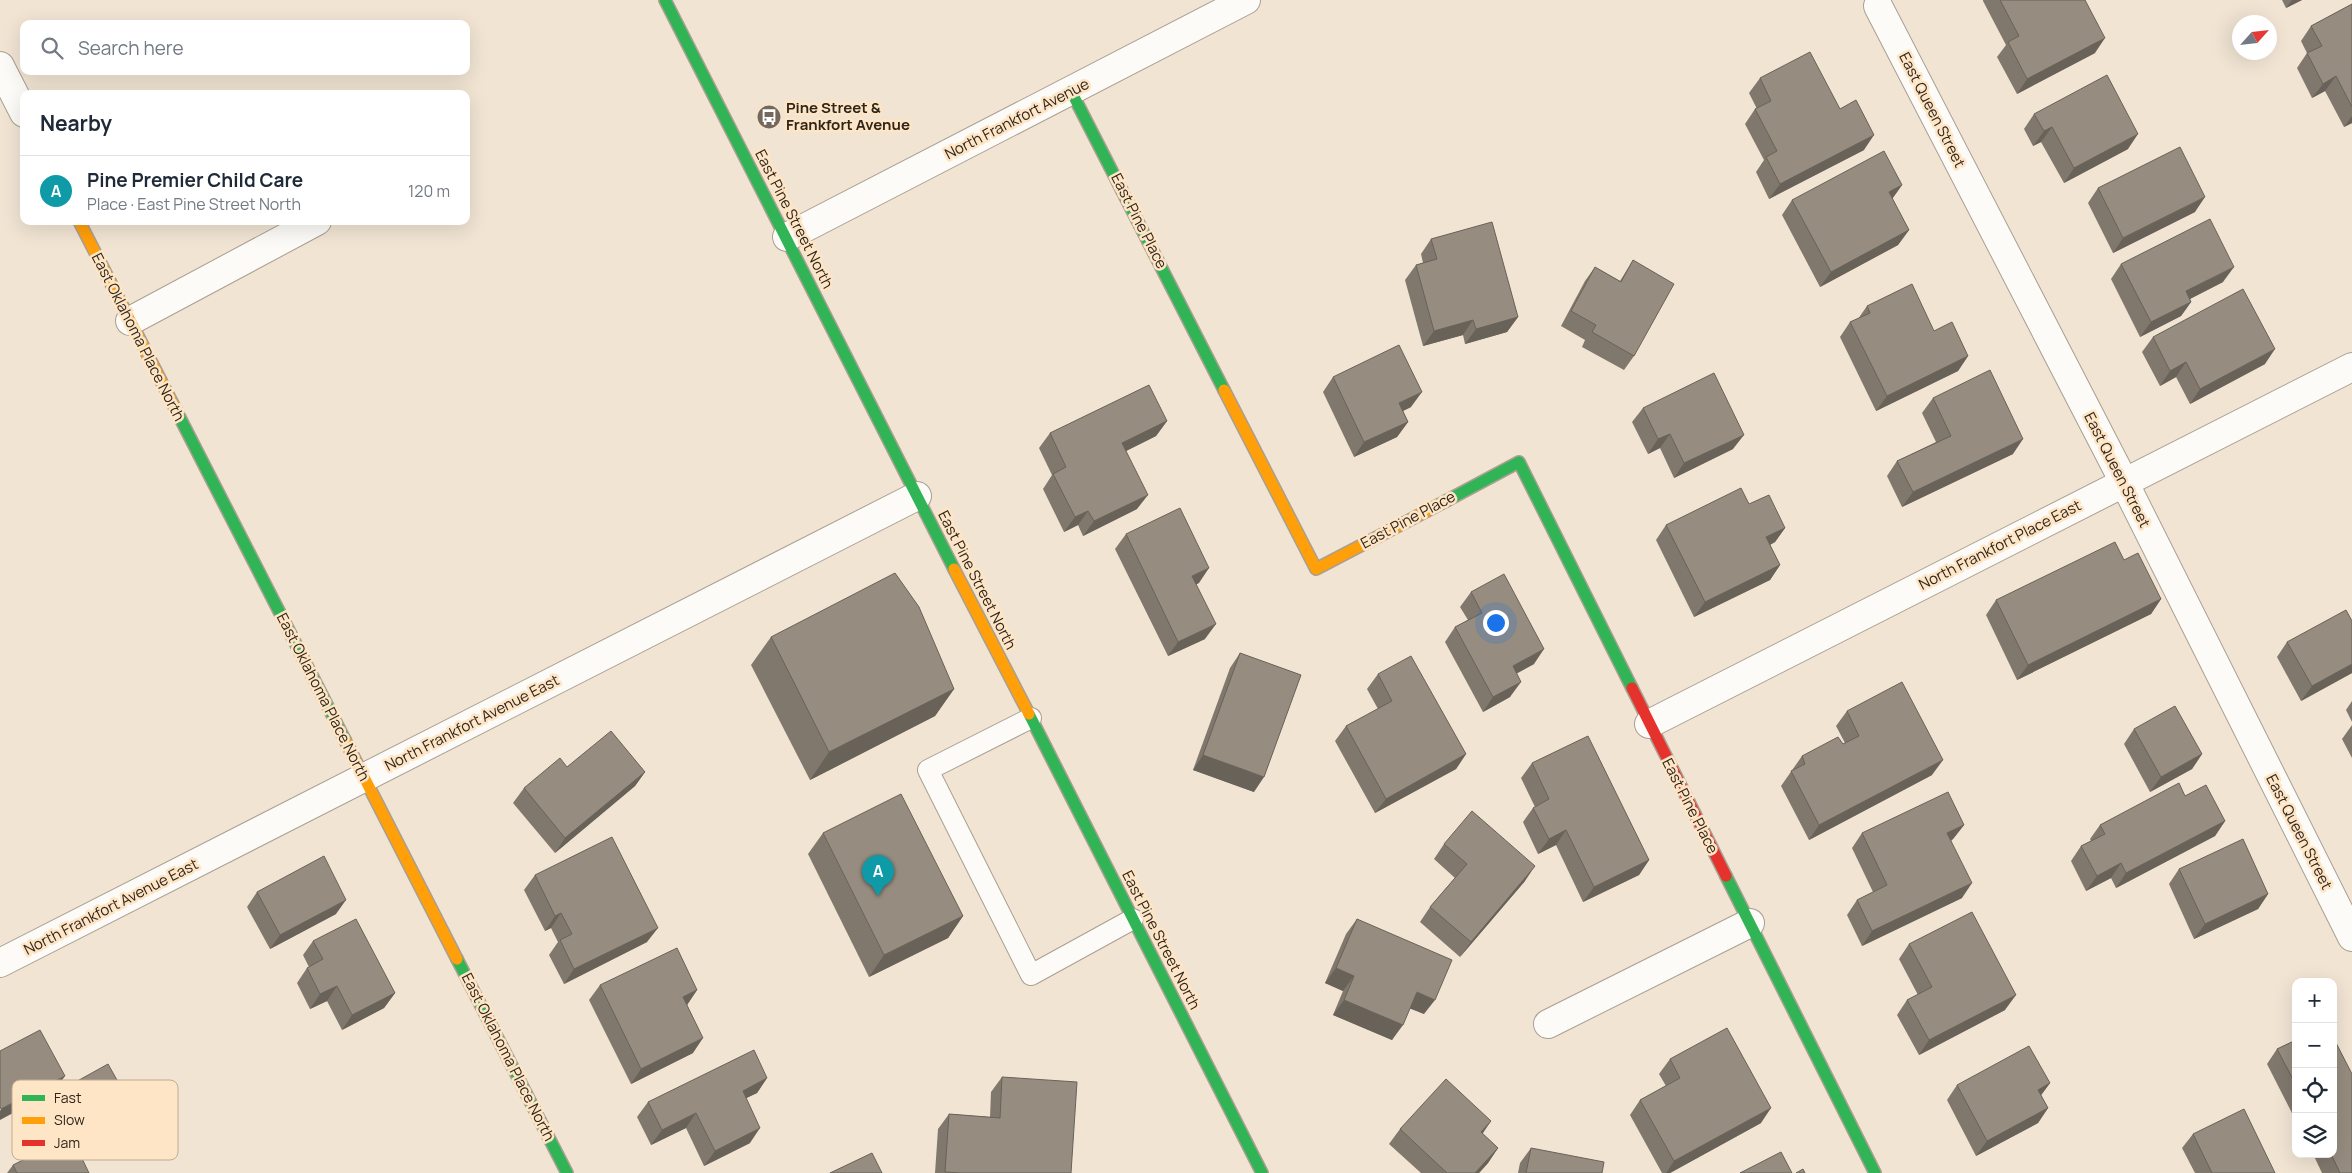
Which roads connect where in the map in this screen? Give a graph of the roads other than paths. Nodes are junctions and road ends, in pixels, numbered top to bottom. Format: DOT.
graph roads {
  1 [pos="665,0"];
  2 [pos="1246,0"];
  3 [pos="1878,6"];
  4 [pos="0,66"];
  5 [pos="1071,91"];
  6 [pos="20,105"];
  7 [pos="81,225"];
  8 [pos="310,225"];
  9 [pos="786,237"];
  10 [pos="130,321"];
  11 [pos="2352,367"];
  12 [pos="2124,482"];
  13 [pos="917,496"];
  14 [pos="1031,718"];
  15 [pos="1649,724"];
  16 [pos="364,778"];
  17 [pos="1133,919"];
  18 [pos="1750,923"];
  19 [pos="2352,936"];
  20 [pos="0,963"];
  21 [pos="1548,1024"];
  22 [pos="567,1173"];
  23 [pos="1262,1173"];
  24 [pos="1875,1173"];
  1 -- 9 [label="street, East Pine Street North"];
  2 -- 5 [label="street, North Frankfort Avenue"];
  3 -- 12 [label="street, East Queen Street"];
  4 -- 6 [label="street"];
  5 -- 9 [label="street, North Frankfort Avenue"];
  5 -- 15 [label="street, East Pine Place"];
  7 -- 10 [label="street, East Oklahoma Place North"];
  8 -- 10 [label="street"];
  9 -- 13 [label="street, East Pine Street North"];
  10 -- 16 [label="street, East Oklahoma Place North"];
  11 -- 12 [label="street, North Frankfort Place East"];
  12 -- 15 [label="street, North Frankfort Place East"];
  12 -- 19 [label="street, East Queen Street"];
  13 -- 14 [label="street, East Pine Street North"];
  13 -- 16 [label="street, North Frankfort Avenue East"];
  14 -- 17 [label="street, East Pine Street North"];
  14 -- 17 [label="lane"];
  15 -- 18 [label="street, East Pine Place"];
  16 -- 20 [label="street, North Frankfort Avenue East"];
  16 -- 22 [label="street, East Oklahoma Place North"];
  17 -- 23 [label="street, East Pine Street North"];
  18 -- 21 [label="street"];
  18 -- 24 [label="street, East Pine Place"];
}
